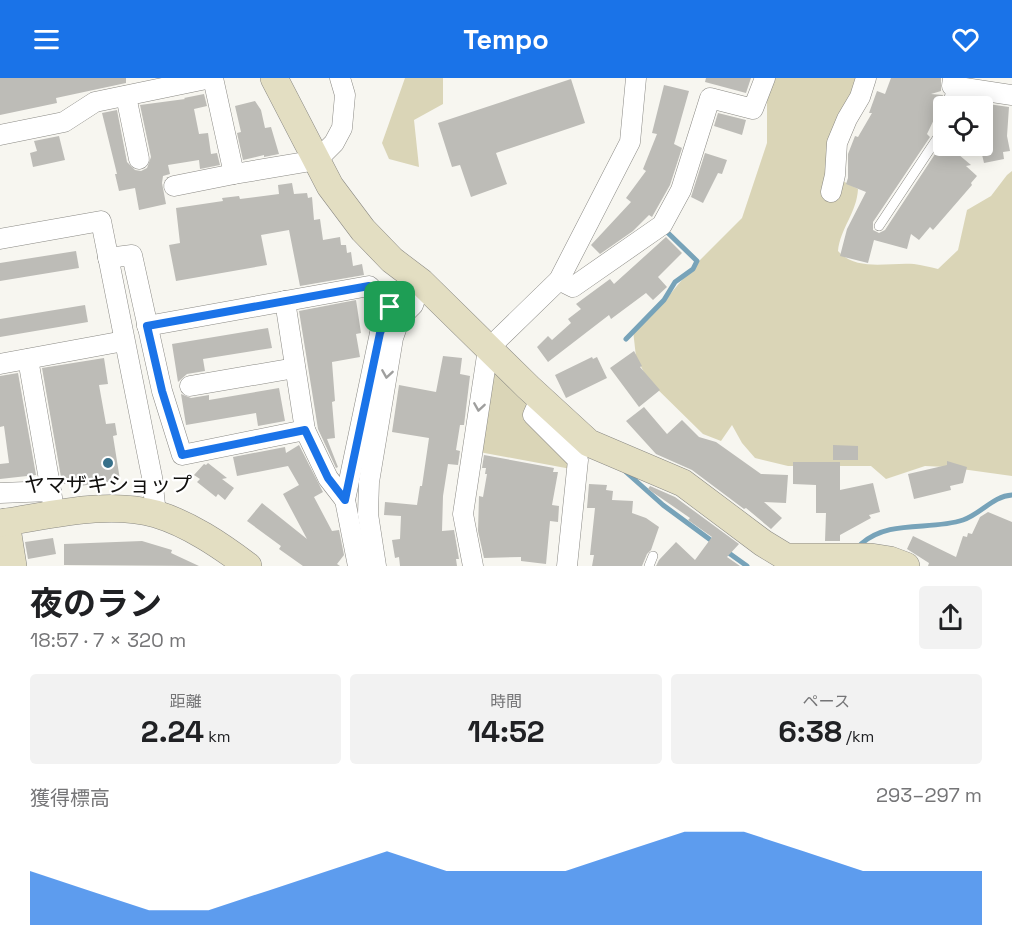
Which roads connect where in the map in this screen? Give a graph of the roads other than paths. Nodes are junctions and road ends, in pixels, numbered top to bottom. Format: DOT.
graph roads {
  1 [pos="212,78"];
  2 [pos="274,78"];
  3 [pos="340,78"];
  4 [pos="636,78"];
  5 [pos="765,78"];
  6 [pos="866,78"];
  7 [pos="953,82"];
  8 [pos="129,89"];
  9 [pos="1012,95"];
  10 [pos="0,135"];
  11 [pos="933,145"];
  12 [pos="139,159"];
  13 [pos="317,160"];
  14 [pos="234,174"];
  15 [pos="174,186"];
  16 [pos="831,192"];
  17 [pos="879,226"];
  18 [pos="0,239"];
  19 [pos="108,258"];
  20 [pos="559,280"];
  21 [pos="421,282"];
  22 [pos="285,301"];
  23 [pos="390,307"];
  24 [pos="147,326"];
  25 [pos="124,341"];
  26 [pos="488,349"];
  27 [pos="27,359"];
  28 [pos="0,364"];
  29 [pos="295,368"];
  30 [pos="190,386"];
  31 [pos="540,399"];
  32 [pos="305,430"];
  33 [pos="0,493"];
  34 [pos="345,500"];
  35 [pos="52,503"];
  36 [pos="156,514"];
  37 [pos="3,523"];
  38 [pos="653,556"];
  39 [pos="781,561"];
  40 [pos="848,563"];
  41 [pos="13,566"];
  42 [pos="248,566"];
  43 [pos="358,566"];
  44 [pos="376,566"];
  45 [pos="473,566"];
  46 [pos="567,566"];
  47 [pos="650,566"];
  48 [pos="906,566"];
  1 -- 8 [label="street"];
  1 -- 14 [label="street"];
  2 -- 13 [label="street"];
  3 -- 13 [label="street"];
  4 -- 20 [label="street"];
  5 -- 20 [label="street"];
  6 -- 16 [label="street"];
  7 -- 9 [label="street"];
  8 -- 10 [label="street"];
  8 -- 12 [label="street"];
  11 -- 17 [label="lane"];
  13 -- 14 [label="street"];
  13 -- 21 [label="street"];
  14 -- 15 [label="street"];
  18 -- 19 [label="street"];
  19 -- 24 [label="street"];
  19 -- 25 [label="street"];
  20 -- 26 [label="street"];
  21 -- 23 [label="street"];
  21 -- 26 [label="street"];
  21 -- 44 [label="street, one-way"];
  22 -- 23 [label="street"];
  22 -- 24 [label="street"];
  22 -- 29 [label="street"];
  23 -- 34 [label="street"];
  24 -- 32 [label="street"];
  25 -- 27 [label="street"];
  25 -- 36 [label="street"];
  26 -- 31 [label="street"];
  26 -- 45 [label="street, one-way"];
  27 -- 28 [label="street"];
  27 -- 35 [label="street"];
  29 -- 30 [label="street"];
  29 -- 32 [label="street"];
  31 -- 39 [label="street"];
  31 -- 46 [label="street"];
  32 -- 34 [label="street"];
  33 -- 35 [label="street"];
  34 -- 43 [label="street"];
  35 -- 36 [label="street"];
  35 -- 37 [label="street"];
  36 -- 42 [label="street"];
  37 -- 41 [label="street"];
  38 -- 47 [label="lane"];
  39 -- 40 [label="street"];
  40 -- 48 [label="street"];
}
